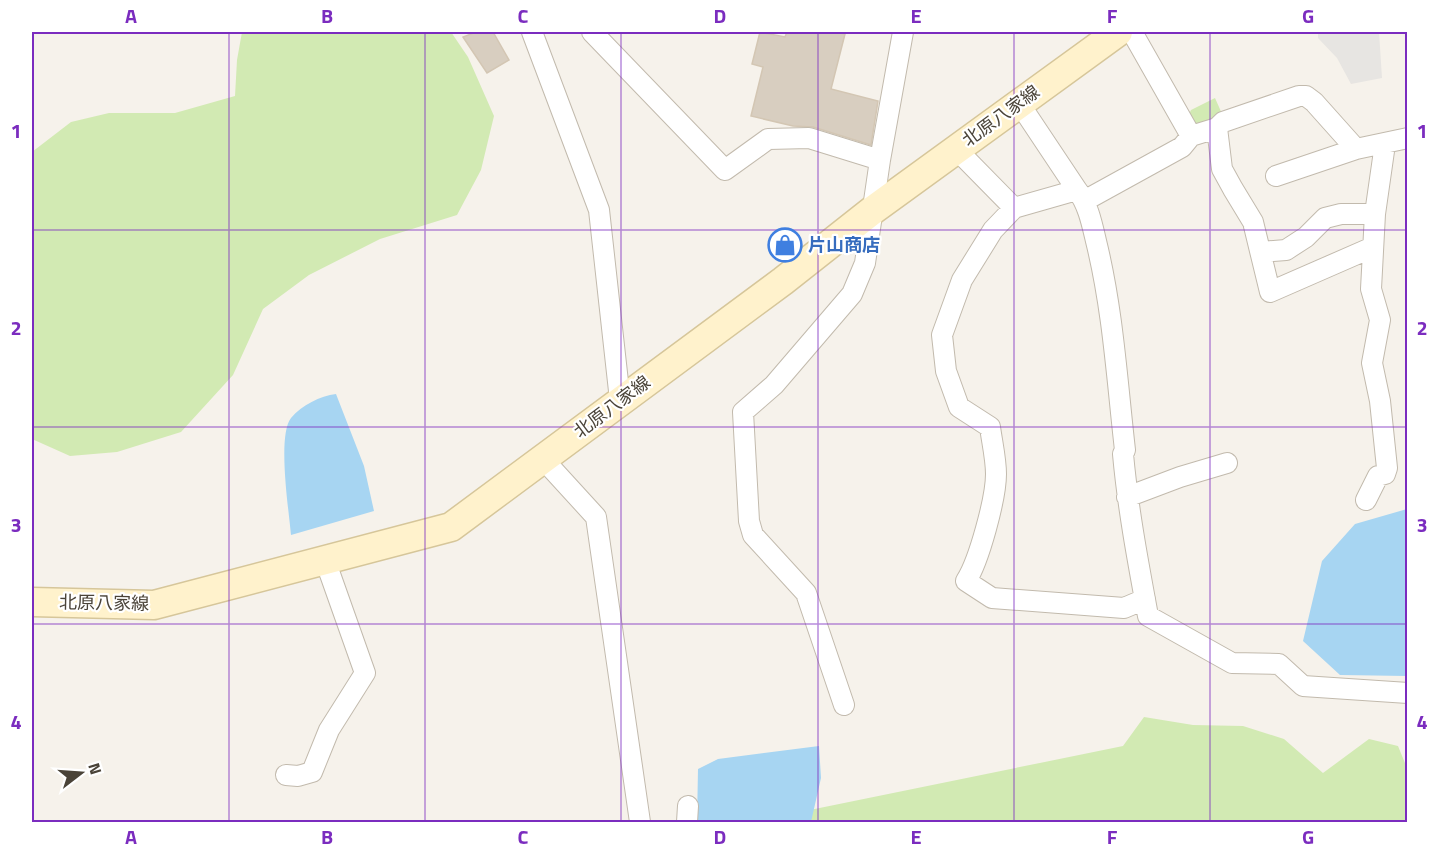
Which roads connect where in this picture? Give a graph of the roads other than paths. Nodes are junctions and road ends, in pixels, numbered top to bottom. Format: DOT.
graph roads {
  1 [pos="532,32"];
  2 [pos="592,32"];
  3 [pos="903,32"];
  4 [pos="1118,32"];
  5 [pos="1132,32"];
  6 [pos="1019,103"];
  7 [pos="1217,128"];
  8 [pos="1191,136"];
  9 [pos="1407,138"];
  10 [pos="1384,144"];
  11 [pos="956,149"];
  12 [pos="1356,149"];
  13 [pos="880,160"];
  14 [pos="1276,176"];
  15 [pos="1080,195"];
  16 [pos="1014,208"];
  17 [pos="873,210"];
  18 [pos="1376,214"];
  19 [pos="1373,247"];
  20 [pos="1261,252"];
  21 [pos="620,400"];
  22 [pos="543,459"];
  23 [pos="1227,463"];
  24 [pos="1127,497"];
  25 [pos="1366,501"];
  26 [pos="325,560"];
  27 [pos="1145,599"];
  28 [pos="32,602"];
  29 [pos="1407,693"];
  30 [pos="844,705"];
  31 [pos="286,775"];
  32 [pos="640,822"];
  1 -- 21 [label="street"];
  2 -- 13 [label="street"];
  3 -- 13 [label="street"];
  4 -- 6 [label="main road, 北原八家線"];
  5 -- 8 [label="street"];
  6 -- 11 [label="main road, 北原八家線"];
  6 -- 15 [label="street"];
  7 -- 8 [label="street"];
  7 -- 12 [label="street"];
  7 -- 20 [label="street"];
  8 -- 15 [label="street"];
  9 -- 10 [label="street"];
  10 -- 12 [label="street"];
  10 -- 18 [label="street"];
  11 -- 16 [label="street"];
  11 -- 17 [label="main road, 北原八家線"];
  12 -- 14 [label="street"];
  13 -- 17 [label="street"];
  15 -- 16 [label="street"];
  15 -- 24 [label="street"];
  16 -- 27 [label="street"];
  17 -- 21 [label="main road, 北原八家線"];
  17 -- 30 [label="street"];
  18 -- 19 [label="street"];
  18 -- 20 [label="street"];
  19 -- 20 [label="street"];
  19 -- 25 [label="street"];
  21 -- 22 [label="main road, 北原八家線"];
  22 -- 26 [label="main road, 北原八家線"];
  22 -- 32 [label="street"];
  23 -- 24 [label="street"];
  24 -- 27 [label="street"];
  26 -- 28 [label="main road, 北原八家線"];
  26 -- 31 [label="street"];
  27 -- 29 [label="street"];
}
